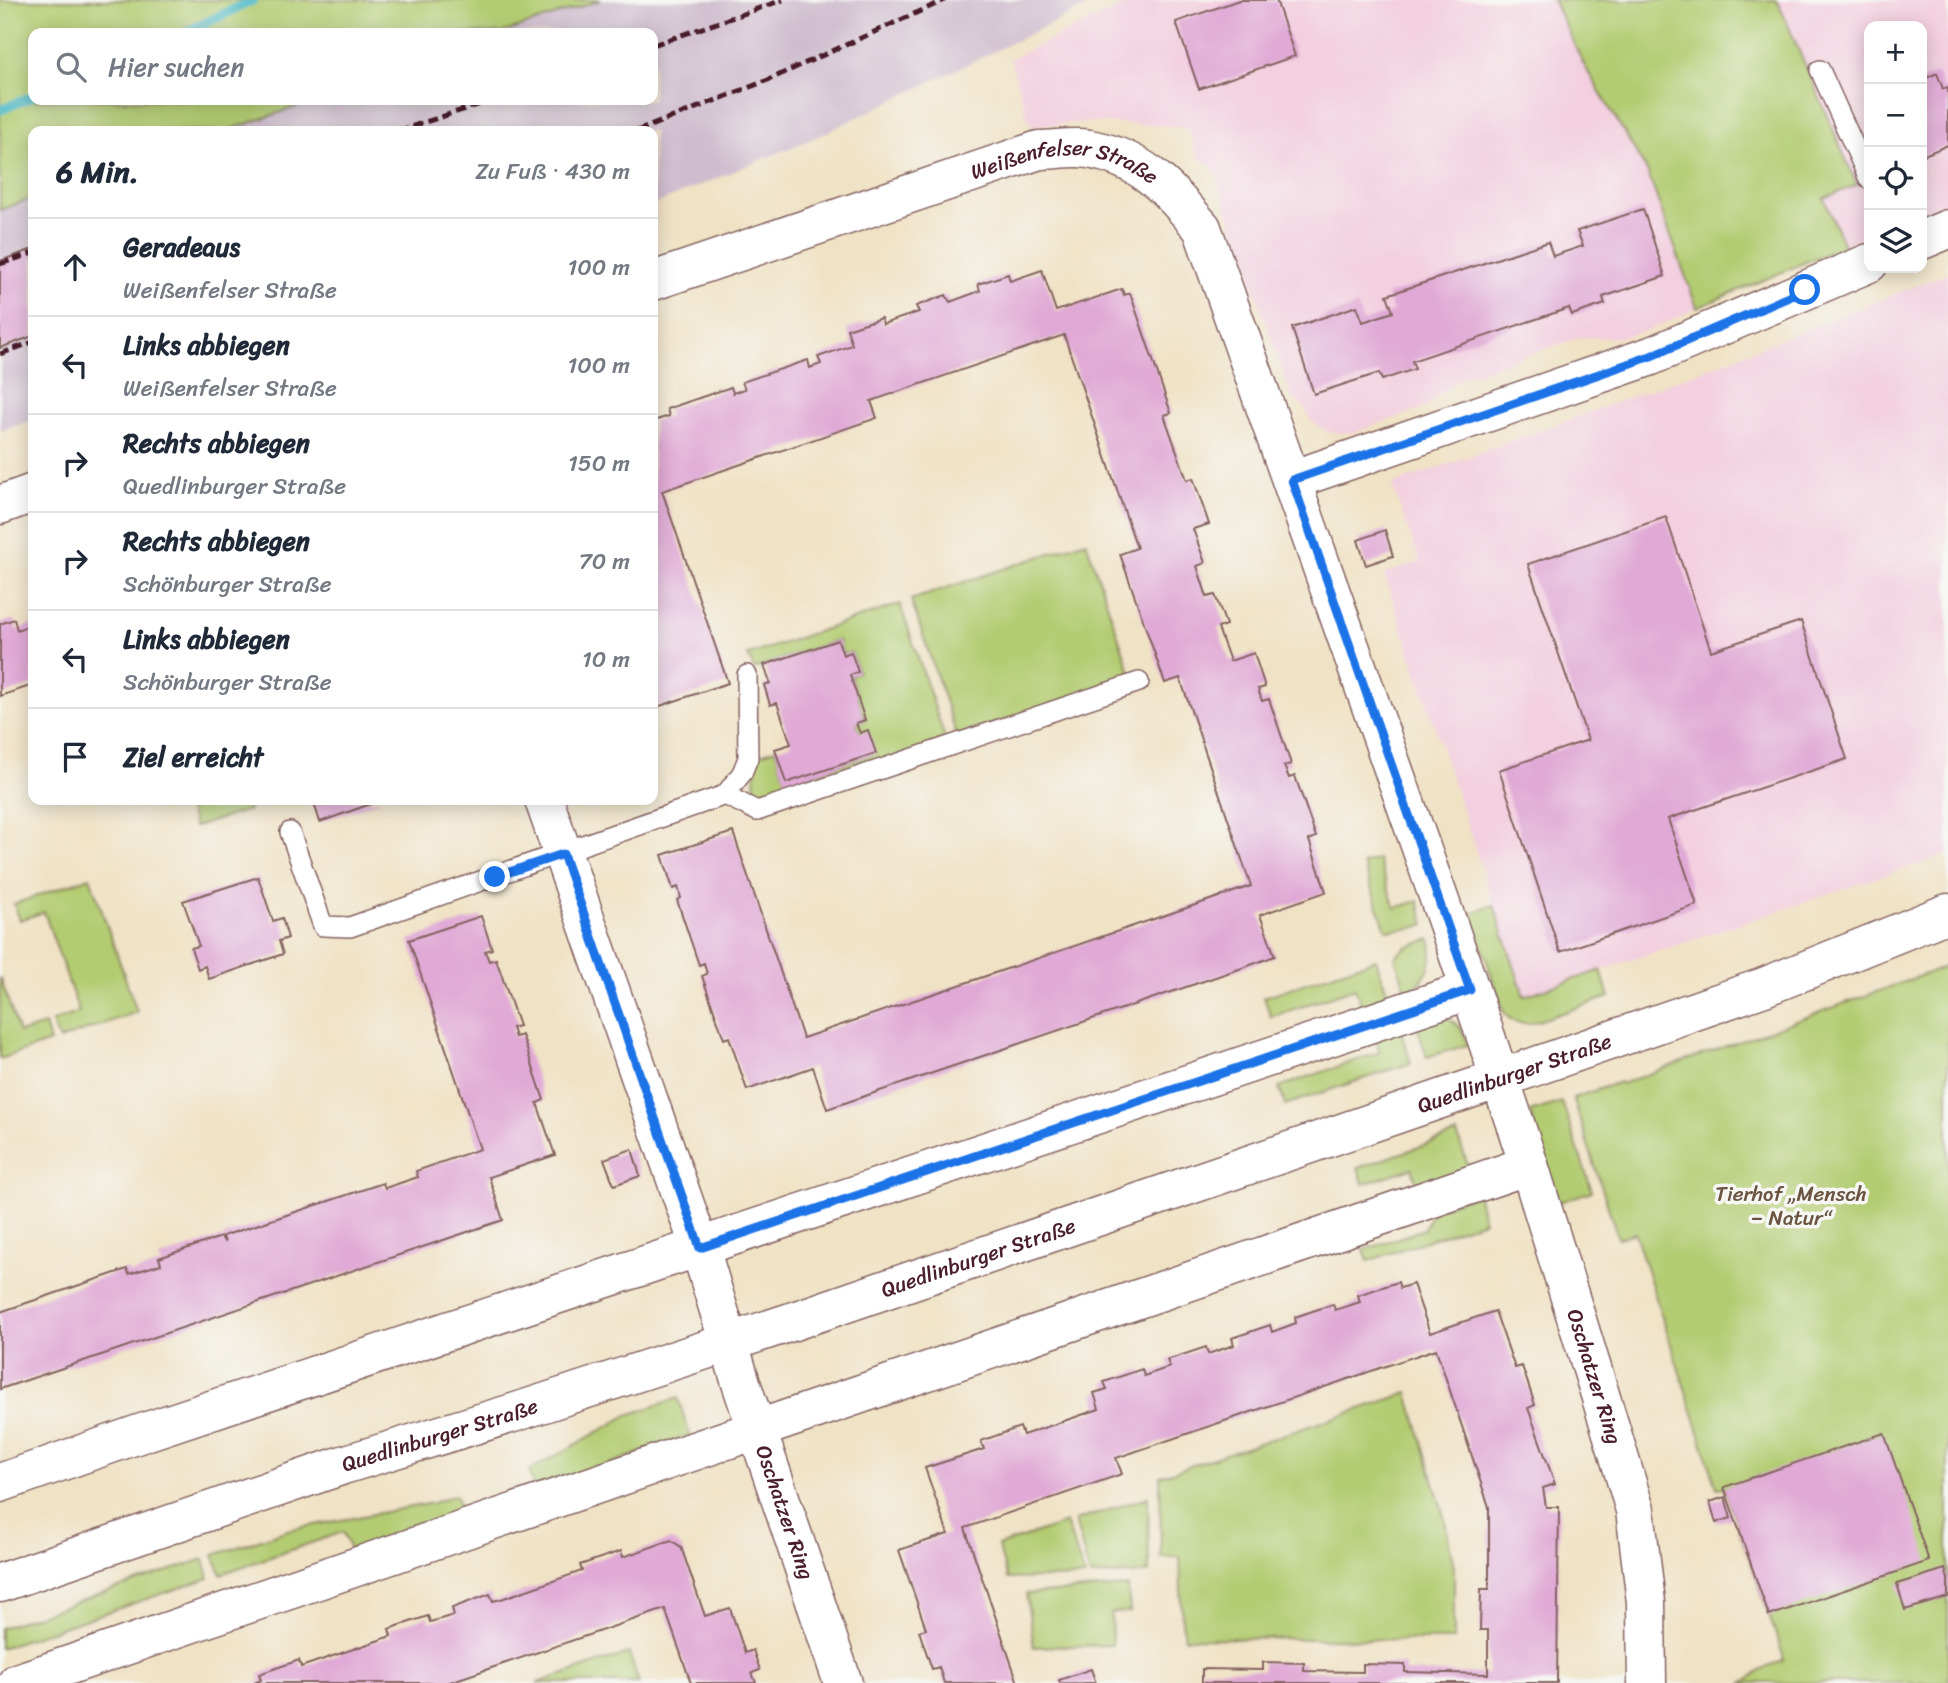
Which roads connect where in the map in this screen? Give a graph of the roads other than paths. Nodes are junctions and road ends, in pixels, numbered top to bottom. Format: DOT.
graph roads {
  1 [pos="1820,70"];
  2 [pos="1864,167"];
  3 [pos="1948,229"];
  4 [pos="1927,238"];
  5 [pos="1864,264"];
  6 [pos="658,279"];
  7 [pos="1292,480"];
  8 [pos="28,495"];
  9 [pos="0,505"];
  10 [pos="747,675"];
  11 [pos="1139,681"];
  12 [pos="725,795"];
  13 [pos="546,805"];
  14 [pos="290,832"];
  15 [pos="563,854"];
  16 [pos="1948,913"];
  17 [pos="1470,990"];
  18 [pos="1499,1079"];
  19 [pos="1529,1165"];
  20 [pos="700,1248"];
  21 [pos="729,1343"];
  22 [pos="757,1429"];
  23 [pos="0,1483"];
  24 [pos="0,1583"];
  25 [pos="17,1683"];
  26 [pos="843,1683"];
  27 [pos="1647,1683"];
  1 -- 2 [label="lane"];
  3 -- 4 [label="street"];
  5 -- 7 [label="street"];
  6 -- 7 [label="street, Weißenfelser Straße"];
  7 -- 17 [label="street, Weißenfelser Straße"];
  8 -- 9 [label="street"];
  10 -- 12 [label="lane"];
  11 -- 12 [label="lane"];
  12 -- 15 [label="lane"];
  13 -- 15 [label="street, Oschatzer Ring"];
  14 -- 15 [label="lane"];
  15 -- 20 [label="street, Oschatzer Ring"];
  16 -- 18 [label="street, Quedlinburger Straße"];
  17 -- 18 [label="street, Weißenfelser Straße"];
  17 -- 20 [label="street"];
  18 -- 19 [label="street, Oschatzer Ring"];
  18 -- 21 [label="street, Quedlinburger Straße"];
  19 -- 22 [label="street"];
  19 -- 27 [label="street, Oschatzer Ring"];
  20 -- 21 [label="street, Oschatzer Ring"];
  20 -- 23 [label="street"];
  21 -- 22 [label="street, Oschatzer Ring"];
  21 -- 24 [label="street, Quedlinburger Straße"];
  22 -- 25 [label="street"];
  22 -- 26 [label="street, Oschatzer Ring"];
}
